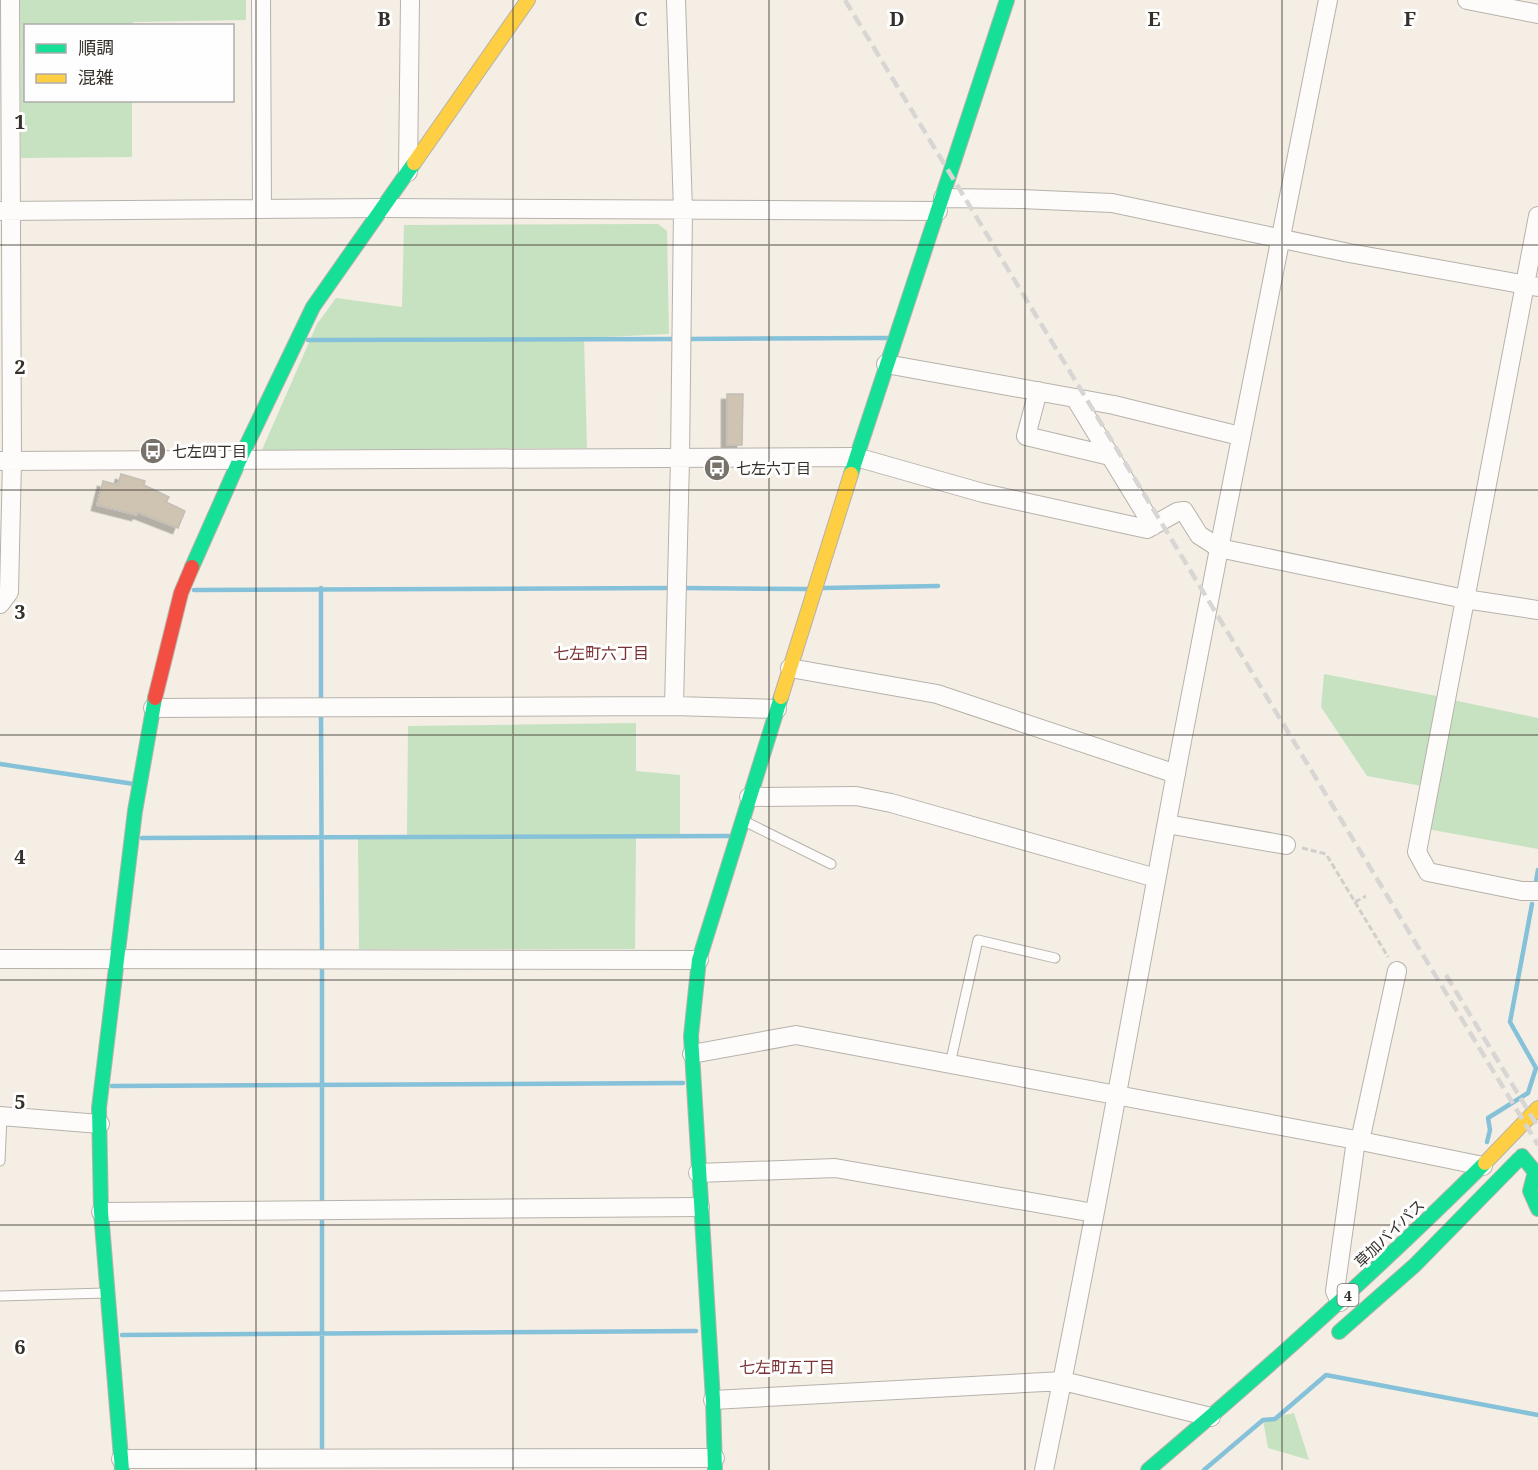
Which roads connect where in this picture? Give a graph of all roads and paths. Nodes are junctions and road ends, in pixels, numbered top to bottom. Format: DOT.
graph roads {
  1 [pos="10,0"];
  2 [pos="261,0"];
  3 [pos="410,0"];
  4 [pos="528,0"];
  5 [pos="676,0"];
  6 [pos="1007,0"];
  7 [pos="1328,0"];
  8 [pos="1467,0"];
  9 [pos="1538,14"];
  10 [pos="408,172"];
  11 [pos="940,204"];
  12 [pos="382,208"];
  13 [pos="262,209"];
  14 [pos="683,210"];
  15 [pos="6,211"];
  16 [pos="1538,216"];
  17 [pos="1280,240"];
  18 [pos="1531,285"];
  19 [pos="886,364"];
  20 [pos="1038,391"];
  21 [pos="1075,398"];
  22 [pos="1240,436"];
  23 [pos="1110,456"];
  24 [pos="856,457"];
  25 [pos="240,459"];
  26 [pos="680,459"];
  27 [pos="6,461"];
  28 [pos="1153,526"];
  29 [pos="1219,548"];
  30 [pos="1465,598"];
  31 [pos="0,604"];
  32 [pos="1538,610"];
  33 [pos="790,668"];
  34 [pos="674,706"];
  35 [pos="153,708"];
  36 [pos="777,709"];
  37 [pos="1176,774"];
  38 [pos="749,797"];
  39 [pos="742,820"];
  40 [pos="1167,824"];
  41 [pos="1286,845"];
  42 [pos="831,864"];
  43 [pos="1156,878"];
  44 [pos="1538,891"];
  45 [pos="1366,896"];
  46 [pos="1355,902"];
  47 [pos="1055,958"];
  48 [pos="0,959"];
  49 [pos="117,960"];
  50 [pos="699,960"];
  51 [pos="1396,971"];
  52 [pos="692,1054"];
  53 [pos="950,1064"];
  54 [pos="1118,1096"];
  55 [pos="1538,1108"];
  56 [pos="1,1116"];
  57 [pos="100,1124"];
  58 [pos="1358,1140"];
  59 [pos="0,1161"];
  60 [pos="1483,1166"];
  61 [pos="698,1173"];
  62 [pos="700,1207"];
  63 [pos="1538,1209"];
  64 [pos="101,1212"];
  65 [pos="1095,1213"];
  66 [pos="108,1293"];
  67 [pos="0,1296"];
  68 [pos="1340,1302"];
  69 [pos="1327,1341"];
  70 [pos="1063,1381"];
  71 [pos="713,1400"];
  72 [pos="1211,1417"];
  73 [pos="122,1464"];
  74 [pos="715,1464"];
  75 [pos="1044,1470"];
  76 [pos="1148,1470"];
  1 -- 15 [label="street"];
  2 -- 13 [label="street"];
  3 -- 10 [label="street"];
  4 -- 10 [label="main road"];
  5 -- 14 [label="street"];
  6 -- 11 [label="main road"];
  7 -- 17 [label="street"];
  8 -- 9 [label="street"];
  10 -- 12 [label="main road"];
  11 -- 14 [label="street"];
  11 -- 17 [label="street"];
  11 -- 19 [label="main road"];
  12 -- 13 [label="street"];
  12 -- 14 [label="street"];
  12 -- 25 [label="main road"];
  13 -- 15 [label="street"];
  14 -- 26 [label="street"];
  15 -- 27 [label="street"];
  16 -- 18 [label="street"];
  17 -- 18 [label="street"];
  17 -- 22 [label="street"];
  18 -- 30 [label="street"];
  19 -- 20 [label="street"];
  19 -- 24 [label="main road"];
  20 -- 21 [label="street"];
  20 -- 23 [label="street"];
  21 -- 22 [label="street"];
  21 -- 23 [label="street"];
  22 -- 29 [label="street"];
  23 -- 28 [label="street"];
  24 -- 26 [label="street"];
  24 -- 28 [label="street"];
  24 -- 33 [label="main road"];
  25 -- 26 [label="street"];
  25 -- 27 [label="street"];
  25 -- 35 [label="main road"];
  26 -- 34 [label="street"];
  27 -- 31 [label="street"];
  28 -- 29 [label="street"];
  29 -- 30 [label="street"];
  29 -- 37 [label="street"];
  30 -- 32 [label="street"];
  30 -- 44 [label="street"];
  33 -- 36 [label="main road"];
  33 -- 37 [label="street"];
  34 -- 35 [label="street"];
  34 -- 36 [label="street"];
  35 -- 49 [label="main road"];
  36 -- 38 [label="main road"];
  37 -- 40 [label="street"];
  38 -- 39 [label="main road"];
  38 -- 43 [label="street"];
  39 -- 42 [label="lane"];
  39 -- 50 [label="main road"];
  40 -- 41 [label="street"];
  40 -- 43 [label="street"];
  41 -- 46 [label="path"];
  43 -- 54 [label="street"];
  45 -- 46 [label="path"];
  46 -- 51 [label="path"];
  47 -- 53 [label="lane"];
  48 -- 49 [label="street"];
  49 -- 50 [label="street"];
  49 -- 57 [label="main road"];
  50 -- 52 [label="main road"];
  51 -- 58 [label="street"];
  52 -- 53 [label="street"];
  52 -- 61 [label="main road"];
  53 -- 54 [label="street"];
  54 -- 58 [label="street"];
  54 -- 65 [label="street"];
  55 -- 60 [label="main road, 草加バイパス / 4"];
  56 -- 57 [label="street"];
  56 -- 59 [label="lane"];
  57 -- 64 [label="main road"];
  58 -- 60 [label="street"];
  58 -- 68 [label="street"];
  60 -- 68 [label="main road, 草加バイパス / 4"];
  61 -- 62 [label="main road"];
  61 -- 65 [label="street"];
  62 -- 64 [label="street"];
  62 -- 71 [label="main road"];
  63 -- 69 [label="main road, 4"];
  64 -- 66 [label="main road"];
  65 -- 70 [label="street"];
  66 -- 67 [label="lane"];
  66 -- 73 [label="main road"];
  68 -- 72 [label="main road, 草加バイパス / 4"];
  70 -- 71 [label="street"];
  70 -- 72 [label="street"];
  70 -- 75 [label="street"];
  71 -- 74 [label="main road"];
  72 -- 76 [label="main road, 草加バイパス / 4"];
  73 -- 74 [label="street"];
}
